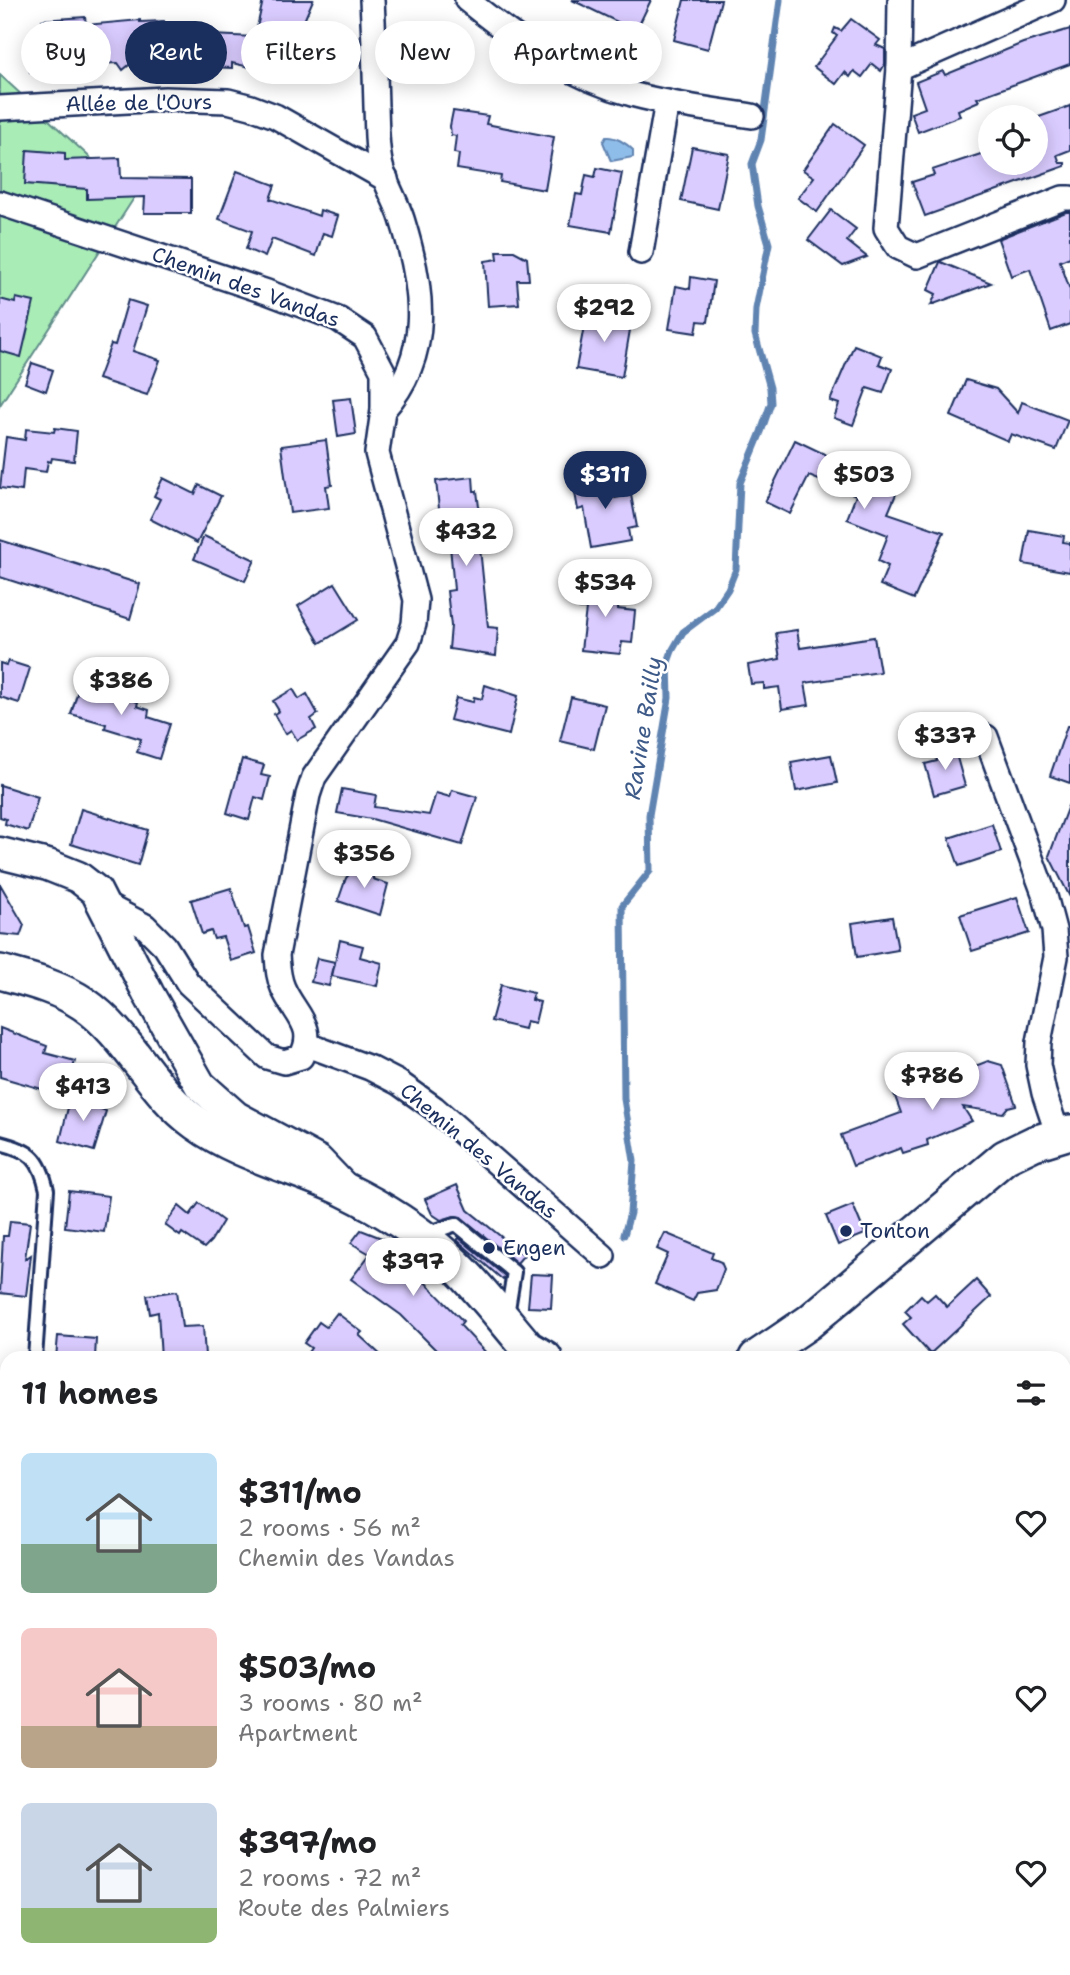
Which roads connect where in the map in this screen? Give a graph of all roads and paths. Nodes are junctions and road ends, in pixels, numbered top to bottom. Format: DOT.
graph roads {
  1 [pos="372,0"];
  2 [pos="467,0"];
  3 [pos="900,0"];
  4 [pos="1053,0"];
  5 [pos="899,68"];
  6 [pos="667,102"];
  7 [pos="0,108"];
  8 [pos="752,116"];
  9 [pos="386,179"];
  10 [pos="1070,198"];
  11 [pos="0,202"];
  12 [pos="641,252"];
  13 [pos="383,410"];
  14 [pos="986,737"];
  15 [pos="0,853"];
  16 [pos="104,905"];
  17 [pos="0,972"];
  18 [pos="308,1045"];
  19 [pos="1064,1134"];
  20 [pos="0,1143"];
  21 [pos="346,1191"];
  22 [pos="603,1256"];
  23 [pos="36,1351"];
  24 [pos="533,1351"];
  25 [pos="766,1351"];
  1 -- 9 [label="street"];
  2 -- 6 [label="street"];
  3 -- 5 [label="street"];
  4 -- 5 [label="street"];
  5 -- 10 [label="street"];
  6 -- 8 [label="street"];
  6 -- 12 [label="street"];
  7 -- 9 [label="street, Allée de l'Ours"];
  9 -- 13 [label="street"];
  11 -- 13 [label="street, Chemin des Vandas"];
  13 -- 18 [label="street, Chemin des Vandas"];
  14 -- 19 [label="street"];
  15 -- 16 [label="street"];
  16 -- 18 [label="street"];
  16 -- 21 [label="street"];
  17 -- 21 [label="main road"];
  18 -- 22 [label="street, Chemin des Vandas"];
  19 -- 25 [label="main road"];
  20 -- 23 [label="lane"];
  21 -- 24 [label="main road"];
}
